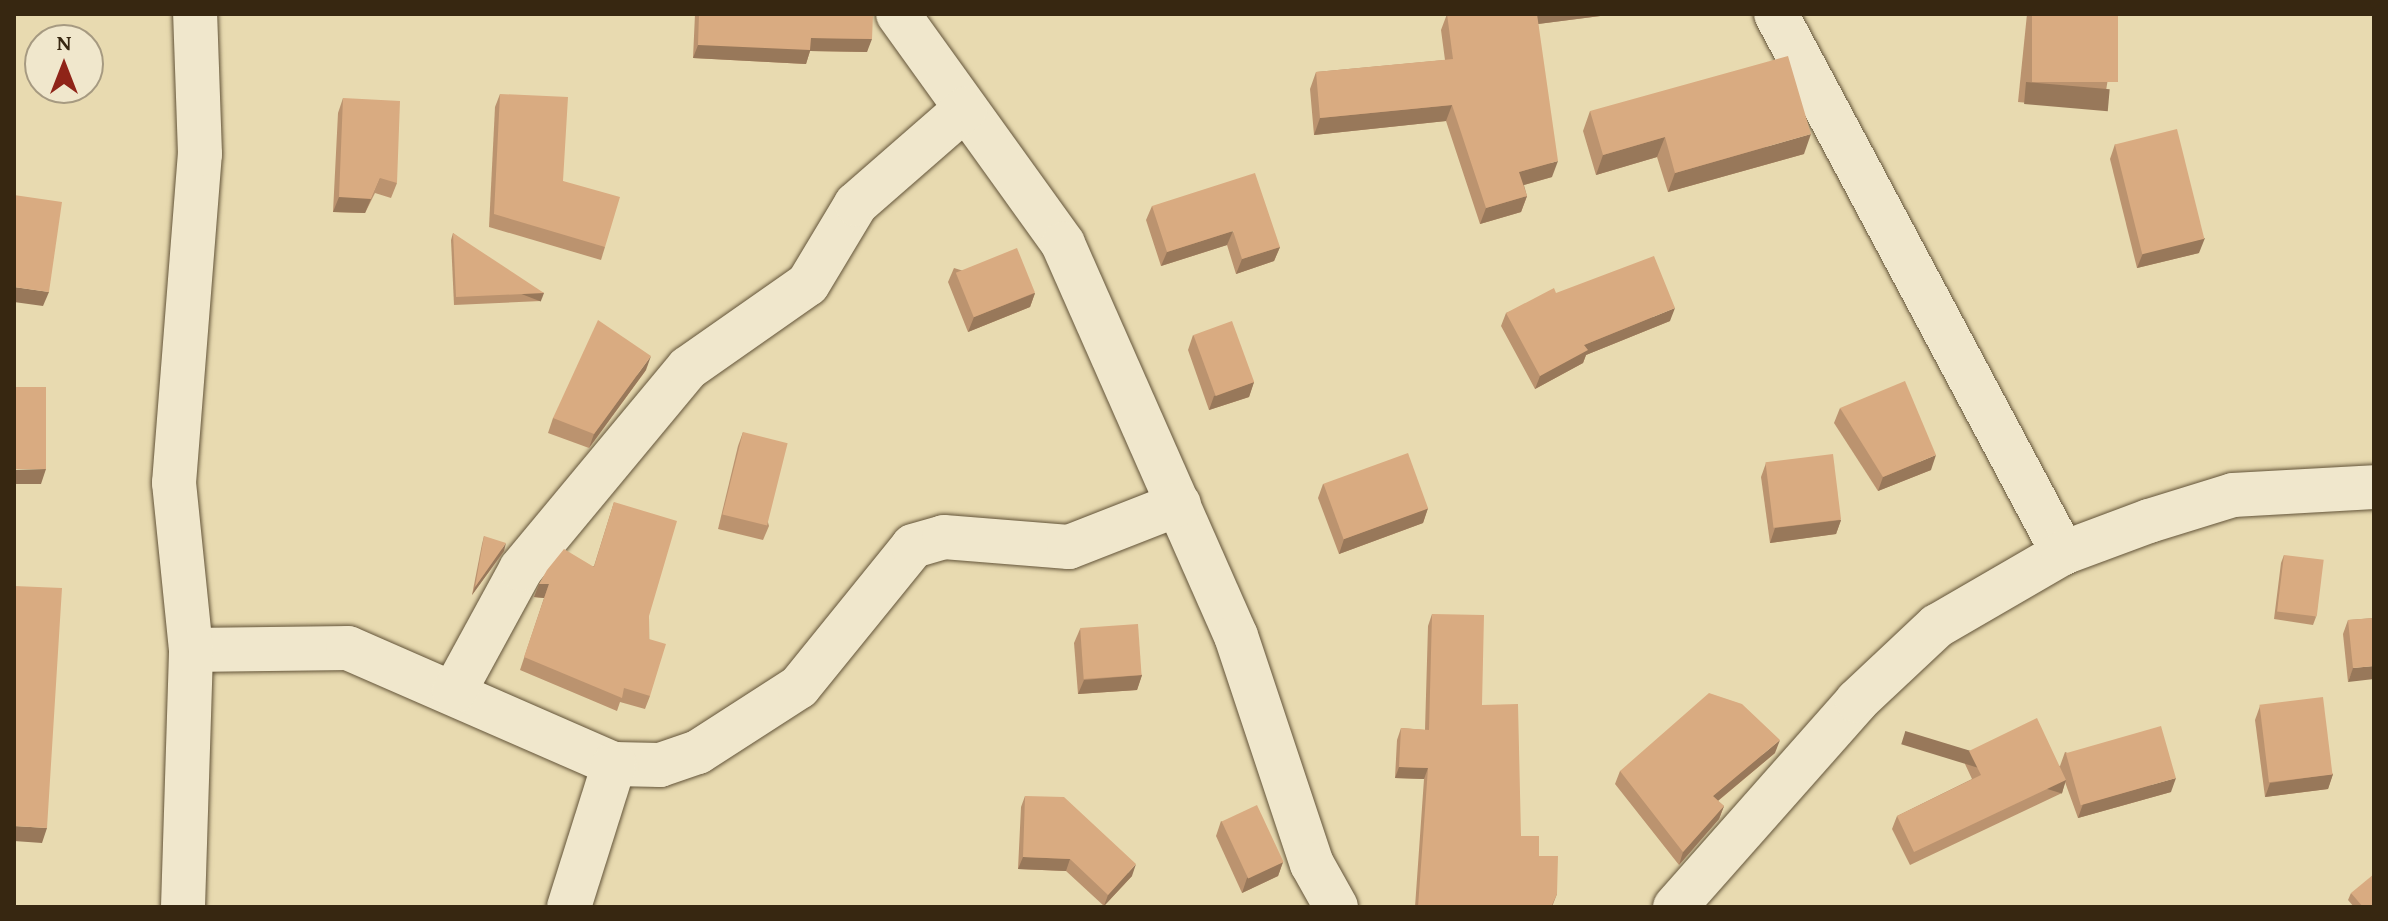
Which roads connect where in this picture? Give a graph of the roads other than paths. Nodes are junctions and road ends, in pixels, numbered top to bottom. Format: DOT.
graph roads {
  1 [pos="195,14"];
  2 [pos="898,14"];
  3 [pos="1776,14"];
  4 [pos="965,109"];
  5 [pos="2374,487"];
  6 [pos="1179,504"];
  7 [pos="2063,553"];
  8 [pos="191,650"];
  9 [pos="454,692"];
  10 [pos="614,764"];
  11 [pos="183,907"];
  12 [pos="569,907"];
  13 [pos="1336,907"];
  14 [pos="1675,907"];
  1 -- 8 [label="street"];
  2 -- 4 [label="street"];
  3 -- 7 [label="street"];
  4 -- 6 [label="street"];
  4 -- 9 [label="street"];
  5 -- 7 [label="street"];
  6 -- 10 [label="street"];
  6 -- 13 [label="street"];
  7 -- 14 [label="street"];
  8 -- 9 [label="street"];
  8 -- 11 [label="street"];
  9 -- 10 [label="street"];
  10 -- 12 [label="street"];
}
